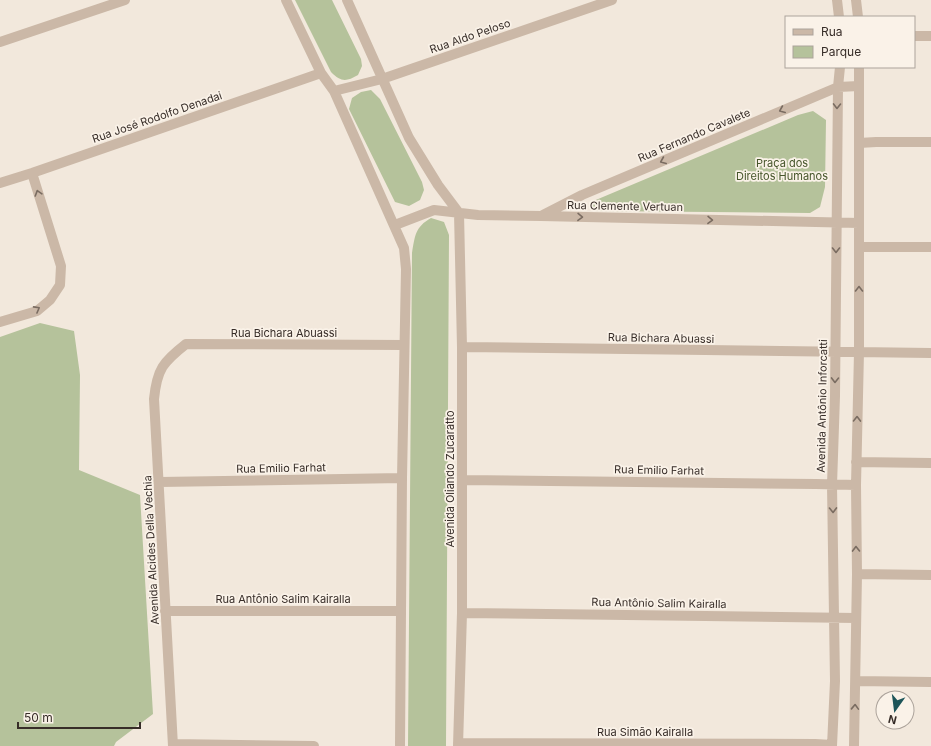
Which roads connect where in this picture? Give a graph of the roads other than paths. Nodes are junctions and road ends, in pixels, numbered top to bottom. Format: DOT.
graph roads {
  1 [pos="125,0"];
  2 [pos="286,0"];
  3 [pos="347,0"];
  4 [pos="612,0"];
  5 [pos="837,0"];
  6 [pos="856,0"];
  7 [pos="839,16"];
  8 [pos="858,16"];
  9 [pos="915,36"];
  10 [pos="931,36"];
  11 [pos="0,42"];
  12 [pos="840,68"];
  13 [pos="859,68"];
  14 [pos="321,73"];
  15 [pos="382,79"];
  16 [pos="859,86"];
  17 [pos="838,87"];
  18 [pos="334,90"];
  19 [pos="931,142"];
  20 [pos="859,143"];
  21 [pos="32,173"];
  22 [pos="0,183"];
  23 [pos="459,213"];
  24 [pos="541,216"];
  25 [pos="859,222"];
  26 [pos="836,223"];
  27 [pos="395,225"];
  28 [pos="859,247"];
  29 [pos="931,247"];
  30 [pos="0,322"];
  31 [pos="404,345"];
  32 [pos="462,347"];
  33 [pos="836,352"];
  34 [pos="859,352"];
  35 [pos="931,353"];
  36 [pos="169,357"];
  37 [pos="856,462"];
  38 [pos="931,463"];
  39 [pos="402,478"];
  40 [pos="462,480"];
  41 [pos="160,482"];
  42 [pos="832,485"];
  43 [pos="856,485"];
  44 [pos="857,574"];
  45 [pos="931,575"];
  46 [pos="165,610"];
  47 [pos="401,611"];
  48 [pos="462,613"];
  49 [pos="835,617"];
  50 [pos="856,618"];
  51 [pos="856,681"];
  52 [pos="931,682"];
  53 [pos="173,745"];
  54 [pos="458,745"];
  55 [pos="314,746"];
  56 [pos="400,746"];
  57 [pos="832,746"];
  58 [pos="854,746"];
  1 -- 11 [label="street"];
  2 -- 14 [label="street"];
  3 -- 15 [label="street"];
  4 -- 15 [label="street, Rua Aldo Peloso"];
  5 -- 7 [label="street"];
  6 -- 8 [label="street"];
  9 -- 10 [label="street"];
  12 -- 17 [label="street, Avenida Antônio Inforcatti"];
  13 -- 16 [label="street"];
  14 -- 18 [label="street"];
  14 -- 21 [label="street, Rua José Rodolfo Denadai"];
  15 -- 18 [label="street, Rua Aldo Peloso"];
  15 -- 23 [label="street"];
  16 -- 17 [label="street, Rua Fernando Cavalete"];
  16 -- 20 [label="street"];
  17 -- 24 [label="street, Rua Fernando Cavalete, one-way"];
  17 -- 26 [label="street, Avenida Antônio Inforcatti, one-way"];
  18 -- 27 [label="street"];
  19 -- 20 [label="street"];
  20 -- 25 [label="street"];
  21 -- 22 [label="street, Rua José Rodolfo Denadai"];
  30 -- 21 [label="street, one-way"];
  23 -- 24 [label="street, Rua Clemente Vertuan"];
  23 -- 27 [label="street, Rua Clemente Vertuan"];
  23 -- 32 [label="street, Avenida Oliando Zucaratto"];
  24 -- 26 [label="street, Rua Clemente Vertuan, one-way"];
  25 -- 26 [label="street, Rua Clemente Vertuan"];
  25 -- 28 [label="street"];
  26 -- 33 [label="street, Avenida Antônio Inforcatti, one-way"];
  27 -- 31 [label="street"];
  28 -- 29 [label="street"];
  34 -- 28 [label="street, one-way"];
  31 -- 36 [label="street, Rua Bichara Abuassi"];
  31 -- 39 [label="street"];
  32 -- 33 [label="street, Rua Bichara Abuassi"];
  32 -- 40 [label="street, Avenida Oliando Zucaratto"];
  33 -- 34 [label="street, Rua Bichara Abuassi"];
  33 -- 42 [label="street, Avenida Antônio Inforcatti, one-way"];
  34 -- 35 [label="street, Rua Bichara Abuassi"];
  37 -- 34 [label="street, one-way"];
  36 -- 41 [label="street, Avenida Alcides Della Vechia"];
  37 -- 38 [label="street"];
  37 -- 43 [label="street"];
  39 -- 41 [label="street, Rua Emilio Farhat"];
  39 -- 47 [label="street"];
  40 -- 42 [label="street, Rua Emilio Farhat"];
  40 -- 48 [label="street, Avenida Oliando Zucaratto"];
  41 -- 46 [label="street, Avenida Alcides Della Vechia"];
  42 -- 43 [label="street, Rua Emilio Farhat"];
  42 -- 49 [label="street, Avenida Antônio Inforcatti, one-way"];
  44 -- 43 [label="street, one-way"];
  44 -- 45 [label="street"];
  44 -- 50 [label="street"];
  46 -- 47 [label="street, Rua Antônio Salim Kairalla"];
  46 -- 53 [label="street, Avenida Alcides Della Vechia"];
  47 -- 56 [label="street"];
  48 -- 49 [label="street, Rua Antônio Salim Kairalla"];
  48 -- 54 [label="street, Avenida Oliando Zucaratto"];
  49 -- 50 [label="street, Rua Antônio Salim Kairalla"];
  49 -- 57 [label="street, Avenida Antônio Inforcatti"];
  50 -- 51 [label="street"];
  51 -- 52 [label="street"];
  58 -- 51 [label="street, one-way"];
  53 -- 55 [label="street"];
  54 -- 57 [label="street, Rua Simão Kairalla"];
}
